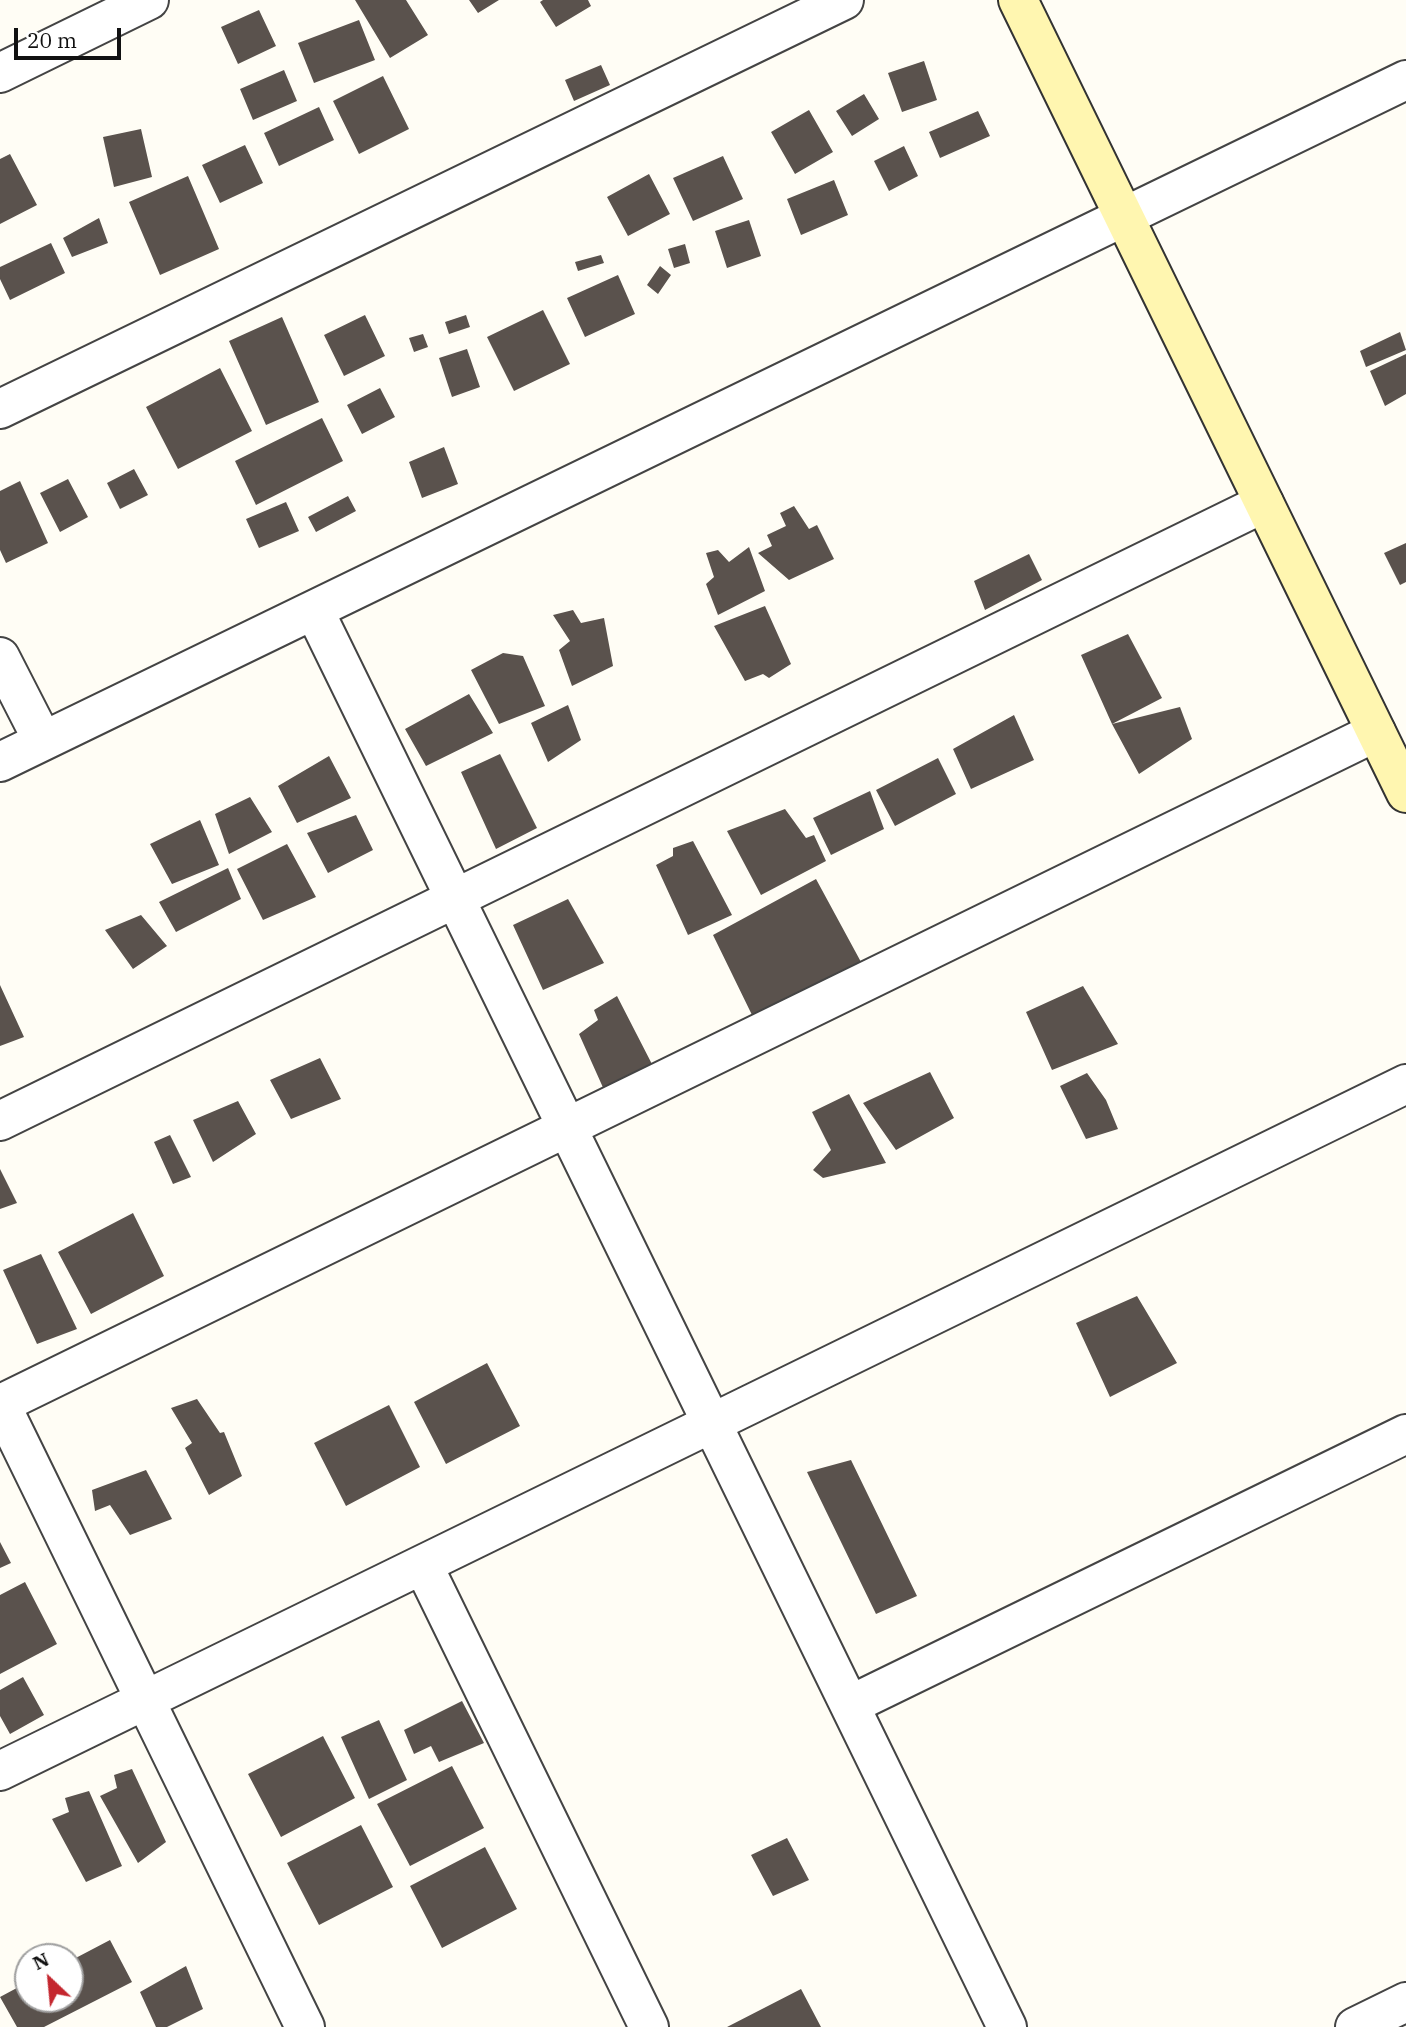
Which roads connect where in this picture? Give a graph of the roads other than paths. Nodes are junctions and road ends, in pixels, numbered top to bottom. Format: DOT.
graph roads {
  1 [pos="149,0"];
  2 [pos="844,0"];
  3 [pos="1018,0"];
  4 [pos="0,73"];
  5 [pos="1406,80"];
  6 [pos="1124,216"];
  7 [pos="0,410"];
  8 [pos="1264,503"];
  9 [pos="314,610"];
  10 [pos="0,657"];
  11 [pos="1376,732"];
  12 [pos="43,741"];
  13 [pos="0,762"];
  14 [pos="1406,793"];
  15 [pos="456,898"];
  16 [pos="1406,1084"];
  17 [pos="0,1121"];
  18 [pos="567,1127"];
  19 [pos="0,1404"];
  20 [pos="712,1423"];
  21 [pos="1406,1434"];
  22 [pos="423,1565"];
  23 [pos="145,1700"];
  24 [pos="850,1705"];
  25 [pos="0,1771"];
  26 [pos="1406,2002"];
  27 [pos="305,2027"];
  28 [pos="649,2027"];
  29 [pos="1007,2027"];
  30 [pos="1357,2027"];
  1 -- 4 [label="street"];
  2 -- 7 [label="street"];
  3 -- 6 [label="street"];
  5 -- 6 [label="street"];
  6 -- 8 [label="street"];
  6 -- 9 [label="street"];
  8 -- 11 [label="street"];
  8 -- 15 [label="street"];
  9 -- 12 [label="street"];
  9 -- 15 [label="street"];
  10 -- 12 [label="street"];
  11 -- 14 [label="street"];
  11 -- 18 [label="street"];
  12 -- 13 [label="street"];
  15 -- 17 [label="street"];
  15 -- 18 [label="street"];
  16 -- 20 [label="street"];
  18 -- 19 [label="street"];
  18 -- 20 [label="street"];
  19 -- 23 [label="street"];
  20 -- 22 [label="street"];
  20 -- 24 [label="street"];
  21 -- 24 [label="street"];
  22 -- 23 [label="street"];
  22 -- 28 [label="street"];
  23 -- 25 [label="street"];
  23 -- 27 [label="street"];
  24 -- 29 [label="street"];
  26 -- 30 [label="street"];
}
